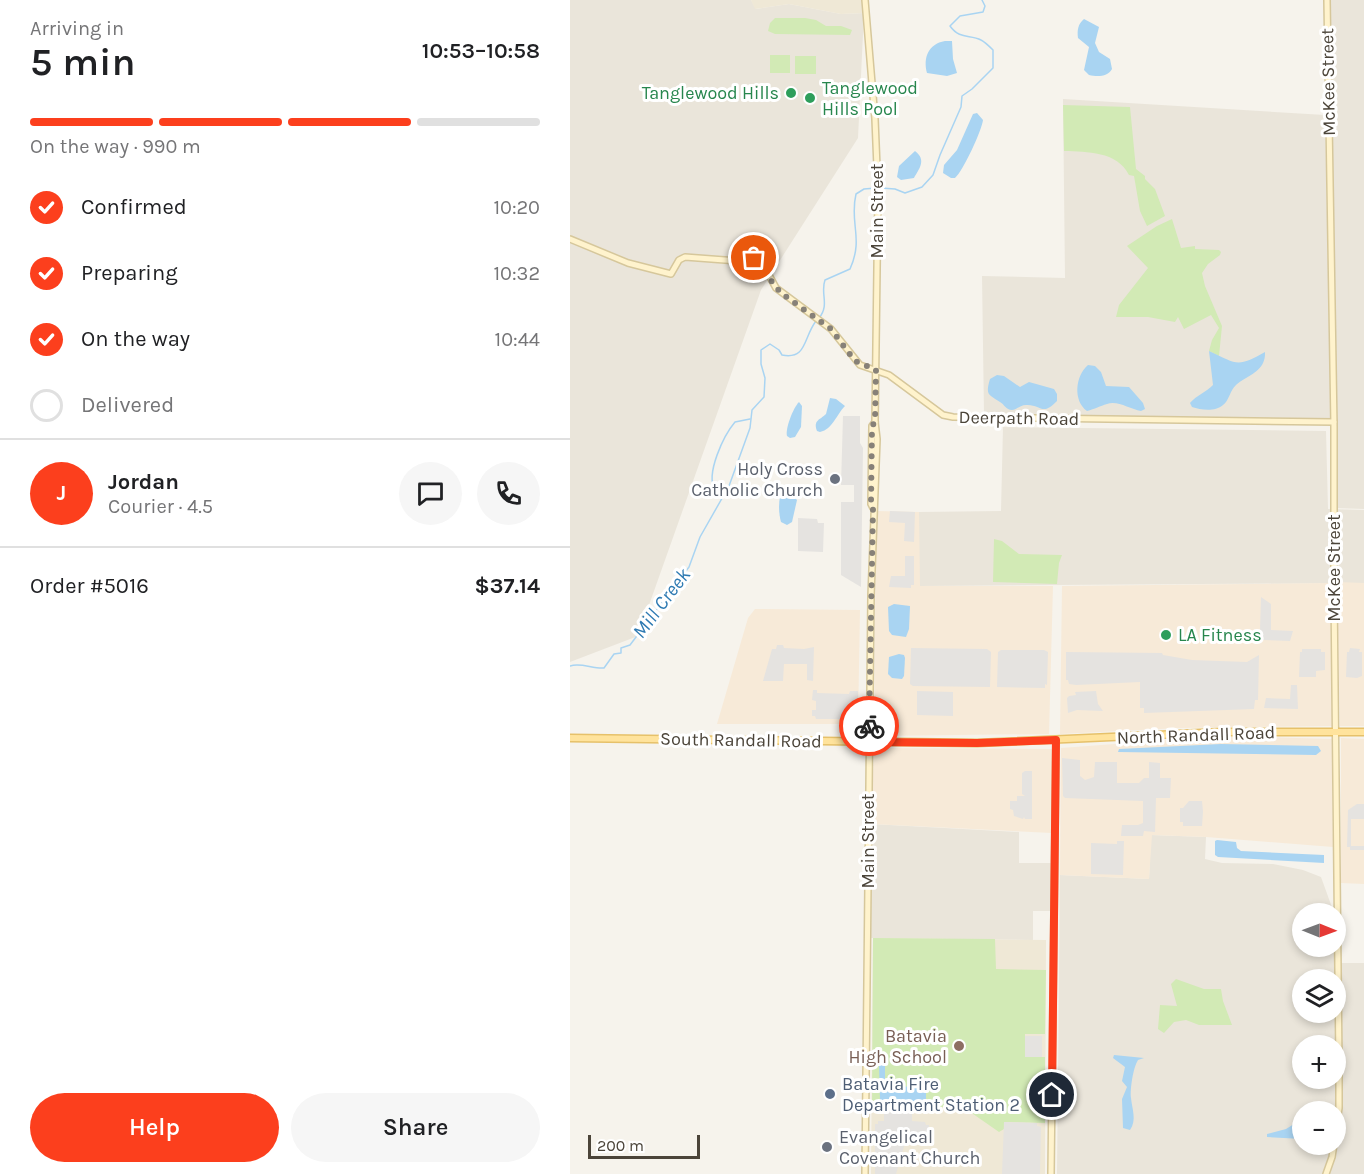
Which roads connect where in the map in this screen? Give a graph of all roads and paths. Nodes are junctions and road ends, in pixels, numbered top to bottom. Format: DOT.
graph roads {
  1 [pos="864,0"];
  2 [pos="1327,0"];
  3 [pos="570,239"];
  4 [pos="876,370"];
  5 [pos="1334,422"];
  6 [pos="1336,732"];
  7 [pos="1364,732"];
  8 [pos="570,738"];
  9 [pos="1056,740"];
  10 [pos="869,742"];
  11 [pos="1338,1101"];
  12 [pos="1332,1155"];
  13 [pos="865,1174"];
  14 [pos="1051,1174"];
  15 [pos="1326,1174"];
  1 -- 4 [label="street, Main Street"];
  2 -- 5 [label="street, McKee Street"];
  3 -- 4 [label="street, Deerpath Road"];
  4 -- 5 [label="street, Deerpath Road"];
  4 -- 10 [label="street, Main Street"];
  5 -- 6 [label="street, McKee Street"];
  6 -- 7 [label="main road"];
  6 -- 9 [label="main road, North Randall Road"];
  6 -- 11 [label="street, McKee Street"];
  8 -- 10 [label="main road, South Randall Road"];
  9 -- 10 [label="main road, South Randall Road"];
  9 -- 14 [label="street"];
  10 -- 13 [label="street, Main Street"];
  12 -- 15 [label="street"];
}
